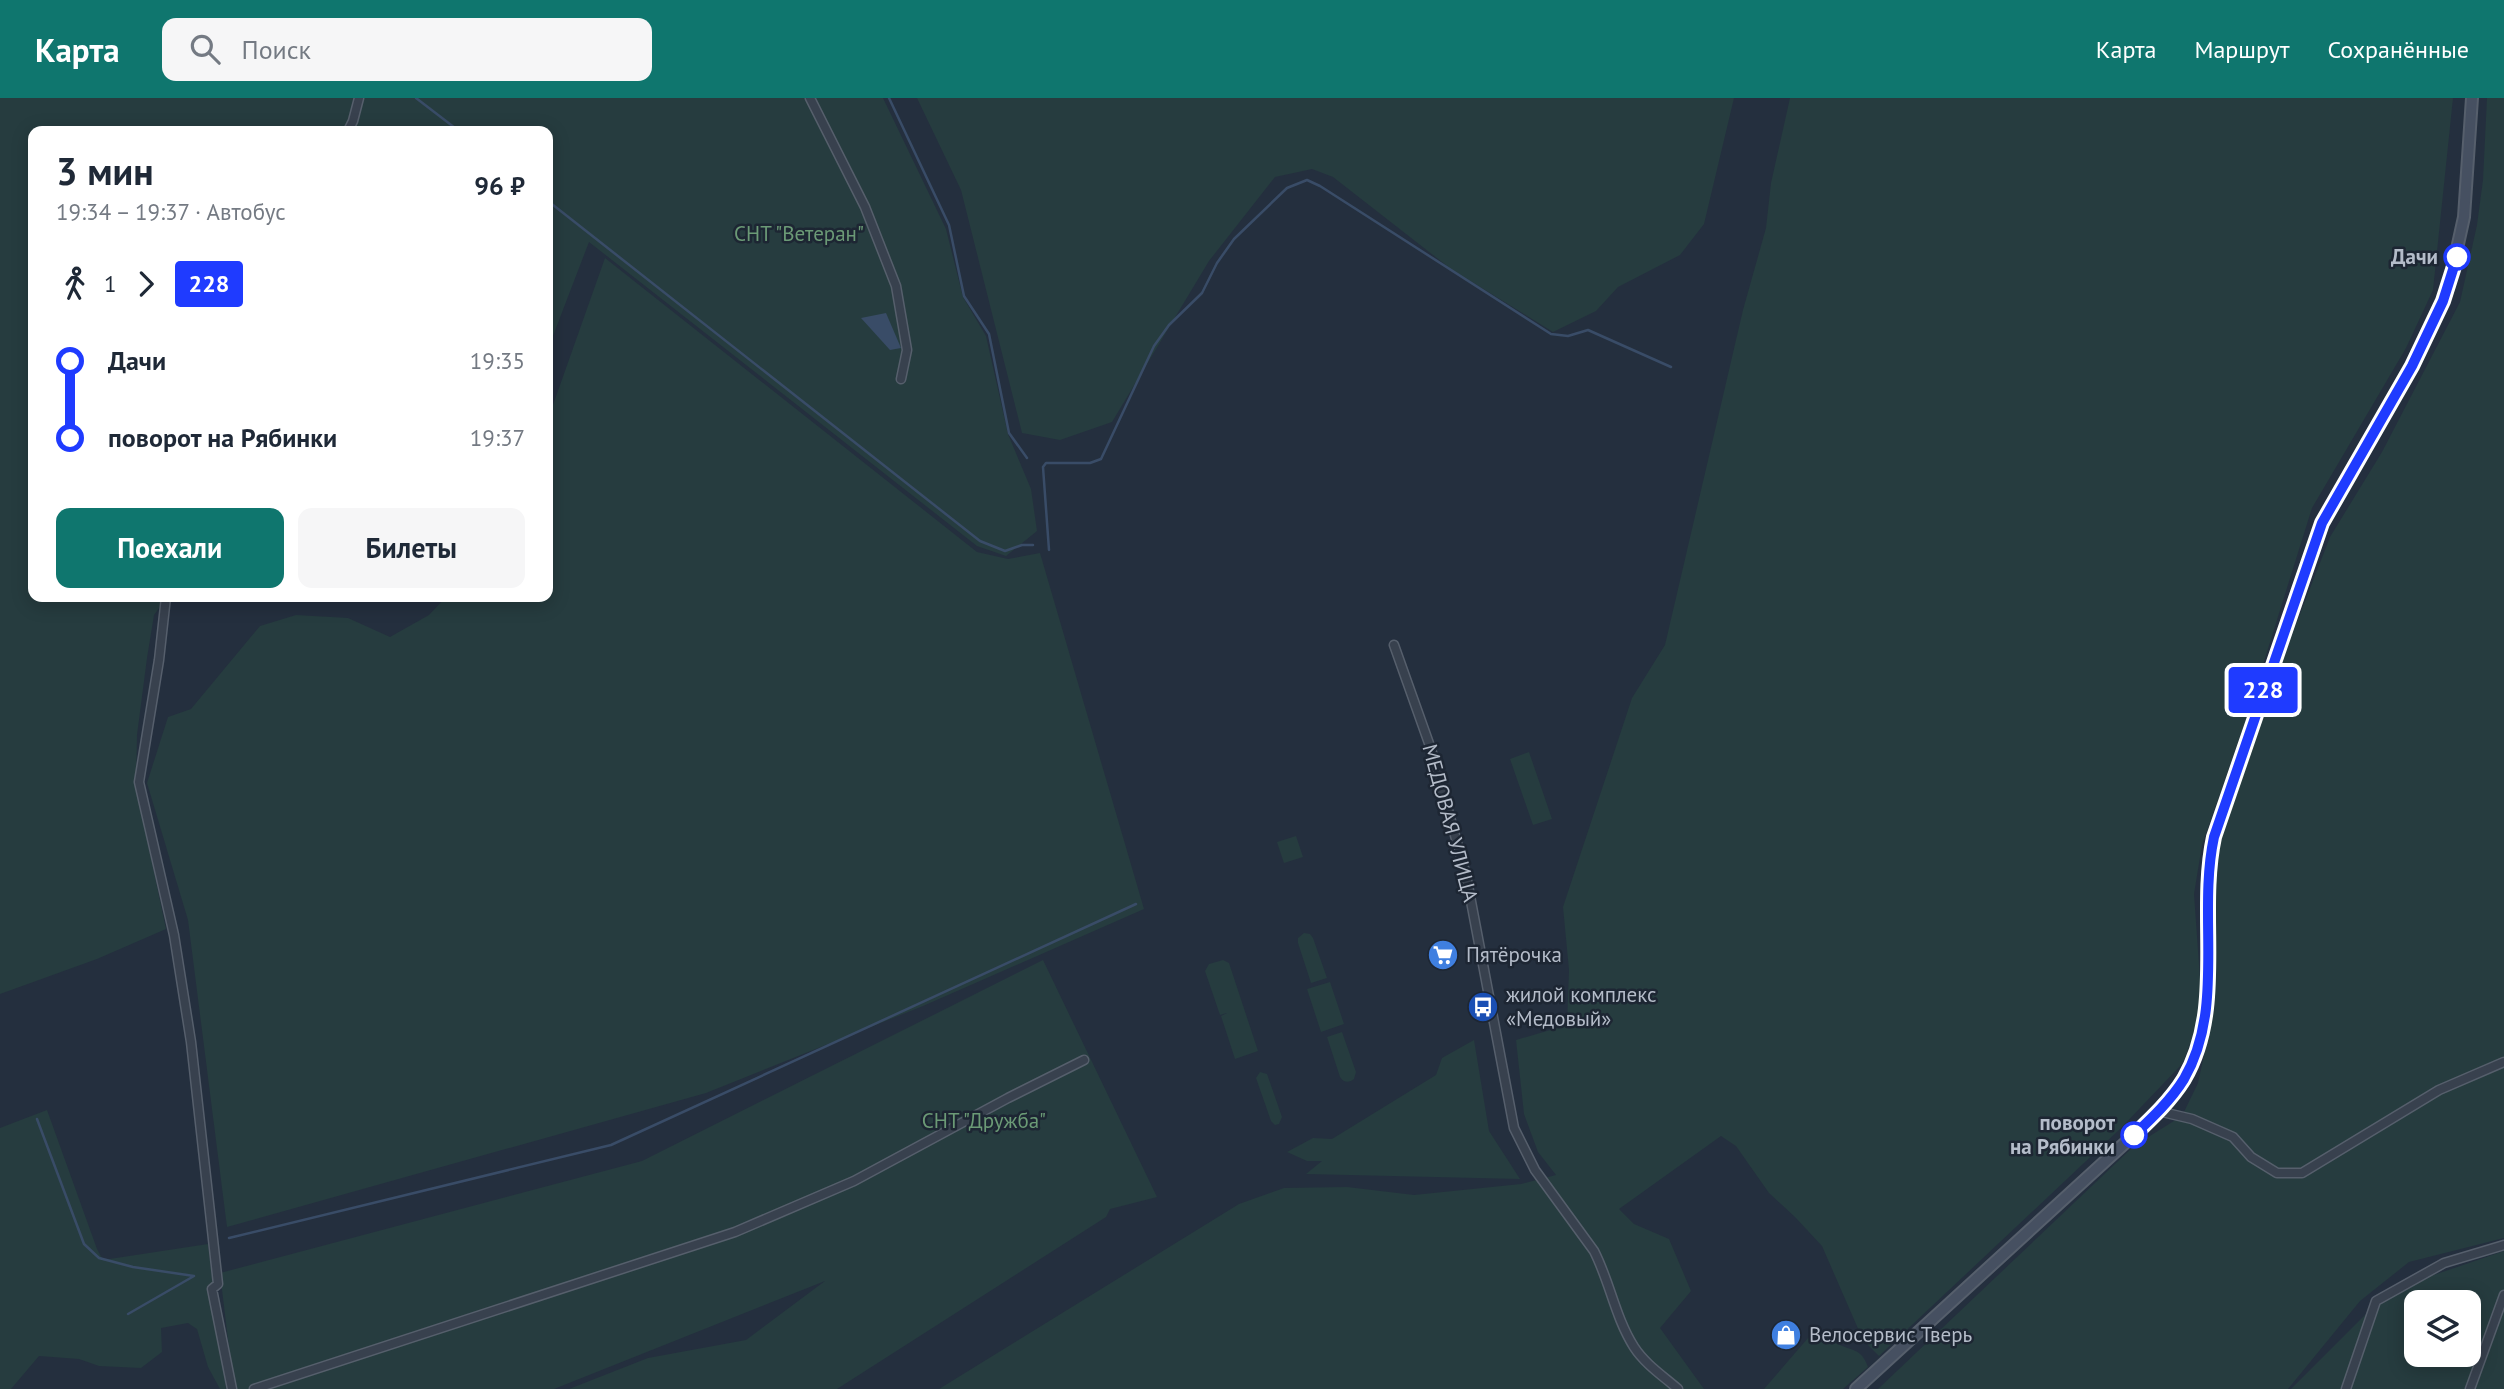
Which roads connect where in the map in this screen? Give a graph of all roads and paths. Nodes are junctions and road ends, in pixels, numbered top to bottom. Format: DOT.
graph roads {
  1 [pos="359,98"];
  2 [pos="810,98"];
  3 [pos="2472,98"];
  4 [pos="350,126"];
  5 [pos="901,379"];
  6 [pos="165,602"];
  7 [pos="1394,645"];
  8 [pos="1084,1060"];
  9 [pos="2504,1062"];
  10 [pos="2158,1111"];
  11 [pos="2504,1245"];
  12 [pos="2504,1295"];
  13 [pos="232,1389"];
  14 [pos="254,1389"];
  15 [pos="1678,1389"];
  16 [pos="1856,1389"];
  17 [pos="2346,1389"];
  18 [pos="2470,1389"];
  1 -- 4 [label="street"];
  2 -- 5 [label="street"];
  3 -- 10 [label="main road"];
  6 -- 13 [label="street"];
  7 -- 15 [label="street, МЕДОВАЯ УЛИЦА"];
  8 -- 14 [label="street"];
  9 -- 10 [label="street"];
  10 -- 16 [label="main road"];
  11 -- 17 [label="street"];
  12 -- 18 [label="street"];
}
